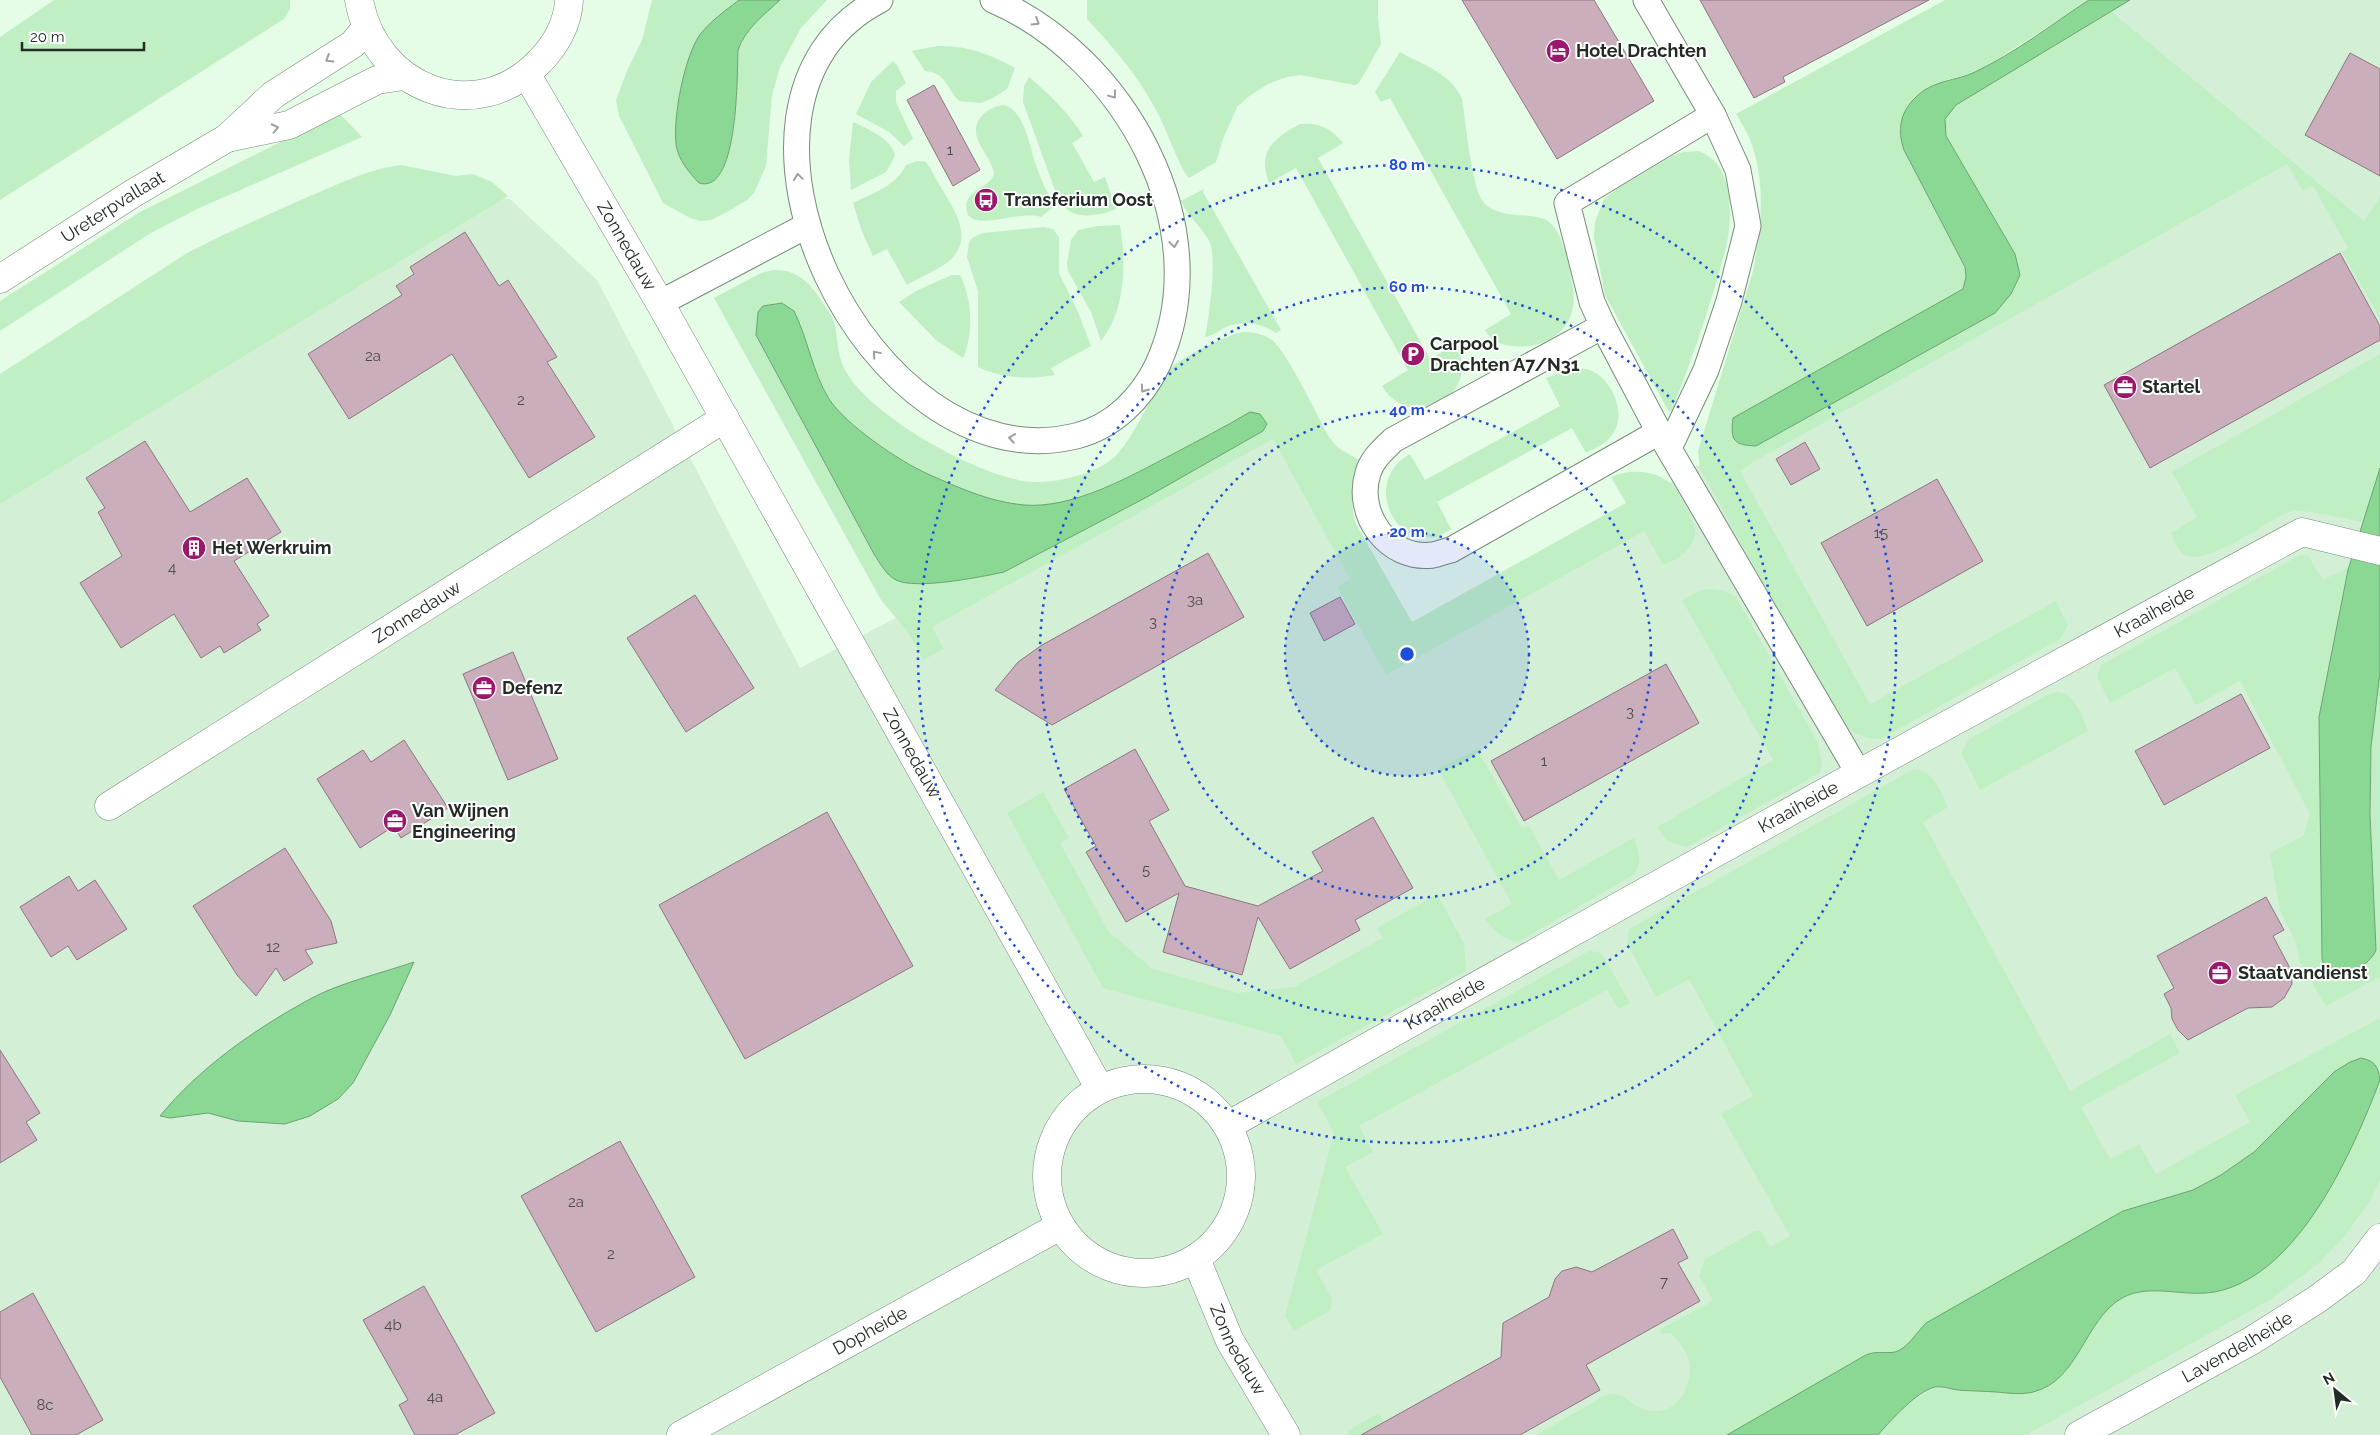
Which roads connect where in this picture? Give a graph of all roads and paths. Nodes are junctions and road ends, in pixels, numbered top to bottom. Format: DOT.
graph roads {
  1 [pos="359,0"];
  2 [pos="569,0"];
  3 [pos="880,0"];
  4 [pos="993,0"];
  5 [pos="1646,0"];
  6 [pos="366,28"];
  7 [pos="528,75"];
  8 [pos="404,76"];
  9 [pos="1713,115"];
  10 [pos="227,138"];
  11 [pos="808,225"];
  12 [pos="0,279"];
  13 [pos="660,303"];
  14 [pos="1603,326"];
  15 [pos="725,418"];
  16 [pos="1664,440"];
  17 [pos="2380,551"];
  18 [pos="1858,772"];
  19 [pos="109,806"];
  20 [pos="1100,1089"];
  21 [pos="1228,1125"];
  22 [pos="1060,1226"];
  23 [pos="2380,1238"];
  24 [pos="1196,1260"];
  25 [pos="681,1435"];
  26 [pos="1286,1435"];
  27 [pos="2079,1435"];
  1 -- 6 [label="street"];
  2 -- 7 [label="street"];
  11 -- 3 [label="lane, one-way"];
  4 -- 11 [label="lane, one-way"];
  5 -- 9 [label="lane"];
  6 -- 8 [label="street"];
  6 -- 10 [label="street, Ureterpvallaat, one-way"];
  7 -- 8 [label="street"];
  7 -- 13 [label="street, Zonnedauw"];
  10 -- 8 [label="street, Ureterpvallaat, one-way"];
  9 -- 14 [label="lane"];
  9 -- 16 [label="lane"];
  10 -- 12 [label="street, Ureterpvallaat"];
  11 -- 13 [label="lane"];
  13 -- 15 [label="street, Zonnedauw"];
  14 -- 16 [label="lane"];
  14 -- 16 [label="lane"];
  15 -- 19 [label="street, Zonnedauw"];
  15 -- 20 [label="street, Zonnedauw"];
  16 -- 18 [label="lane"];
  17 -- 18 [label="street, Kraaiheide"];
  18 -- 21 [label="street, Kraaiheide"];
  20 -- 21 [label="street"];
  20 -- 22 [label="street"];
  21 -- 24 [label="street"];
  22 -- 24 [label="street"];
  22 -- 25 [label="street, Dopheide"];
  23 -- 27 [label="street, Lavendelheide"];
  24 -- 26 [label="street, Zonnedauw"];
}
